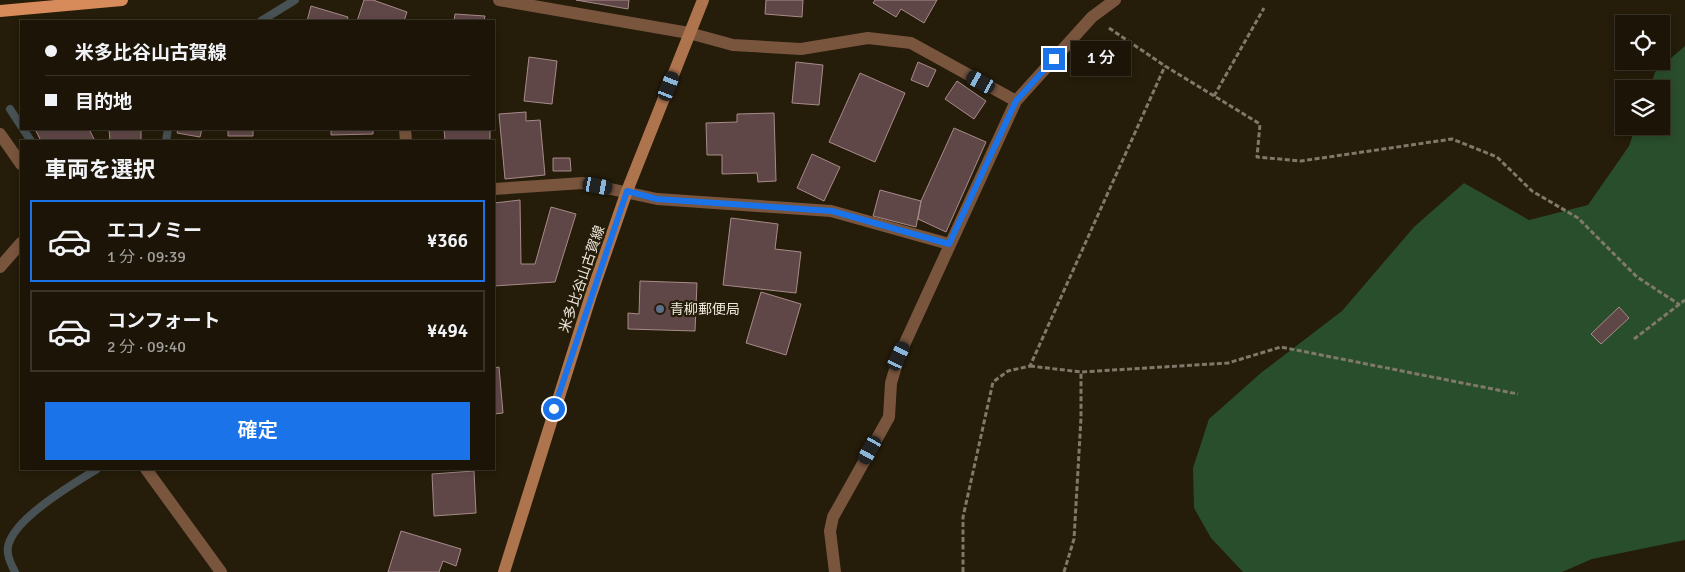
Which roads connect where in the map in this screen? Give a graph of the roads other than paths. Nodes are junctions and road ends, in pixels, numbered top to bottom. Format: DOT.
graph roads {
  1 [pos="122,0"];
  2 [pos="499,0"];
  3 [pos="703,0"];
  4 [pos="1115,0"];
  5 [pos="0,11"];
  6 [pos="690,33"];
  7 [pos="1016,101"];
  8 [pos="0,134"];
  9 [pos="20,163"];
  10 [pos="495,189"];
  11 [pos="627,191"];
  12 [pos="20,244"];
  13 [pos="949,244"];
  14 [pos="0,267"];
  15 [pos="147,470"];
  16 [pos="221,572"];
  17 [pos="504,572"];
  18 [pos="835,572"];
  1 -- 5 [label="main road"];
  2 -- 6 [label="street"];
  3 -- 6 [label="main road, 米多比谷山古賀線"];
  4 -- 7 [label="street"];
  6 -- 7 [label="street"];
  6 -- 11 [label="main road, 米多比谷山古賀線"];
  7 -- 13 [label="street"];
  8 -- 9 [label="street"];
  10 -- 11 [label="street"];
  11 -- 13 [label="street"];
  11 -- 17 [label="main road, 米多比谷山古賀線"];
  12 -- 14 [label="street"];
  13 -- 18 [label="street"];
  15 -- 16 [label="street"];
}
